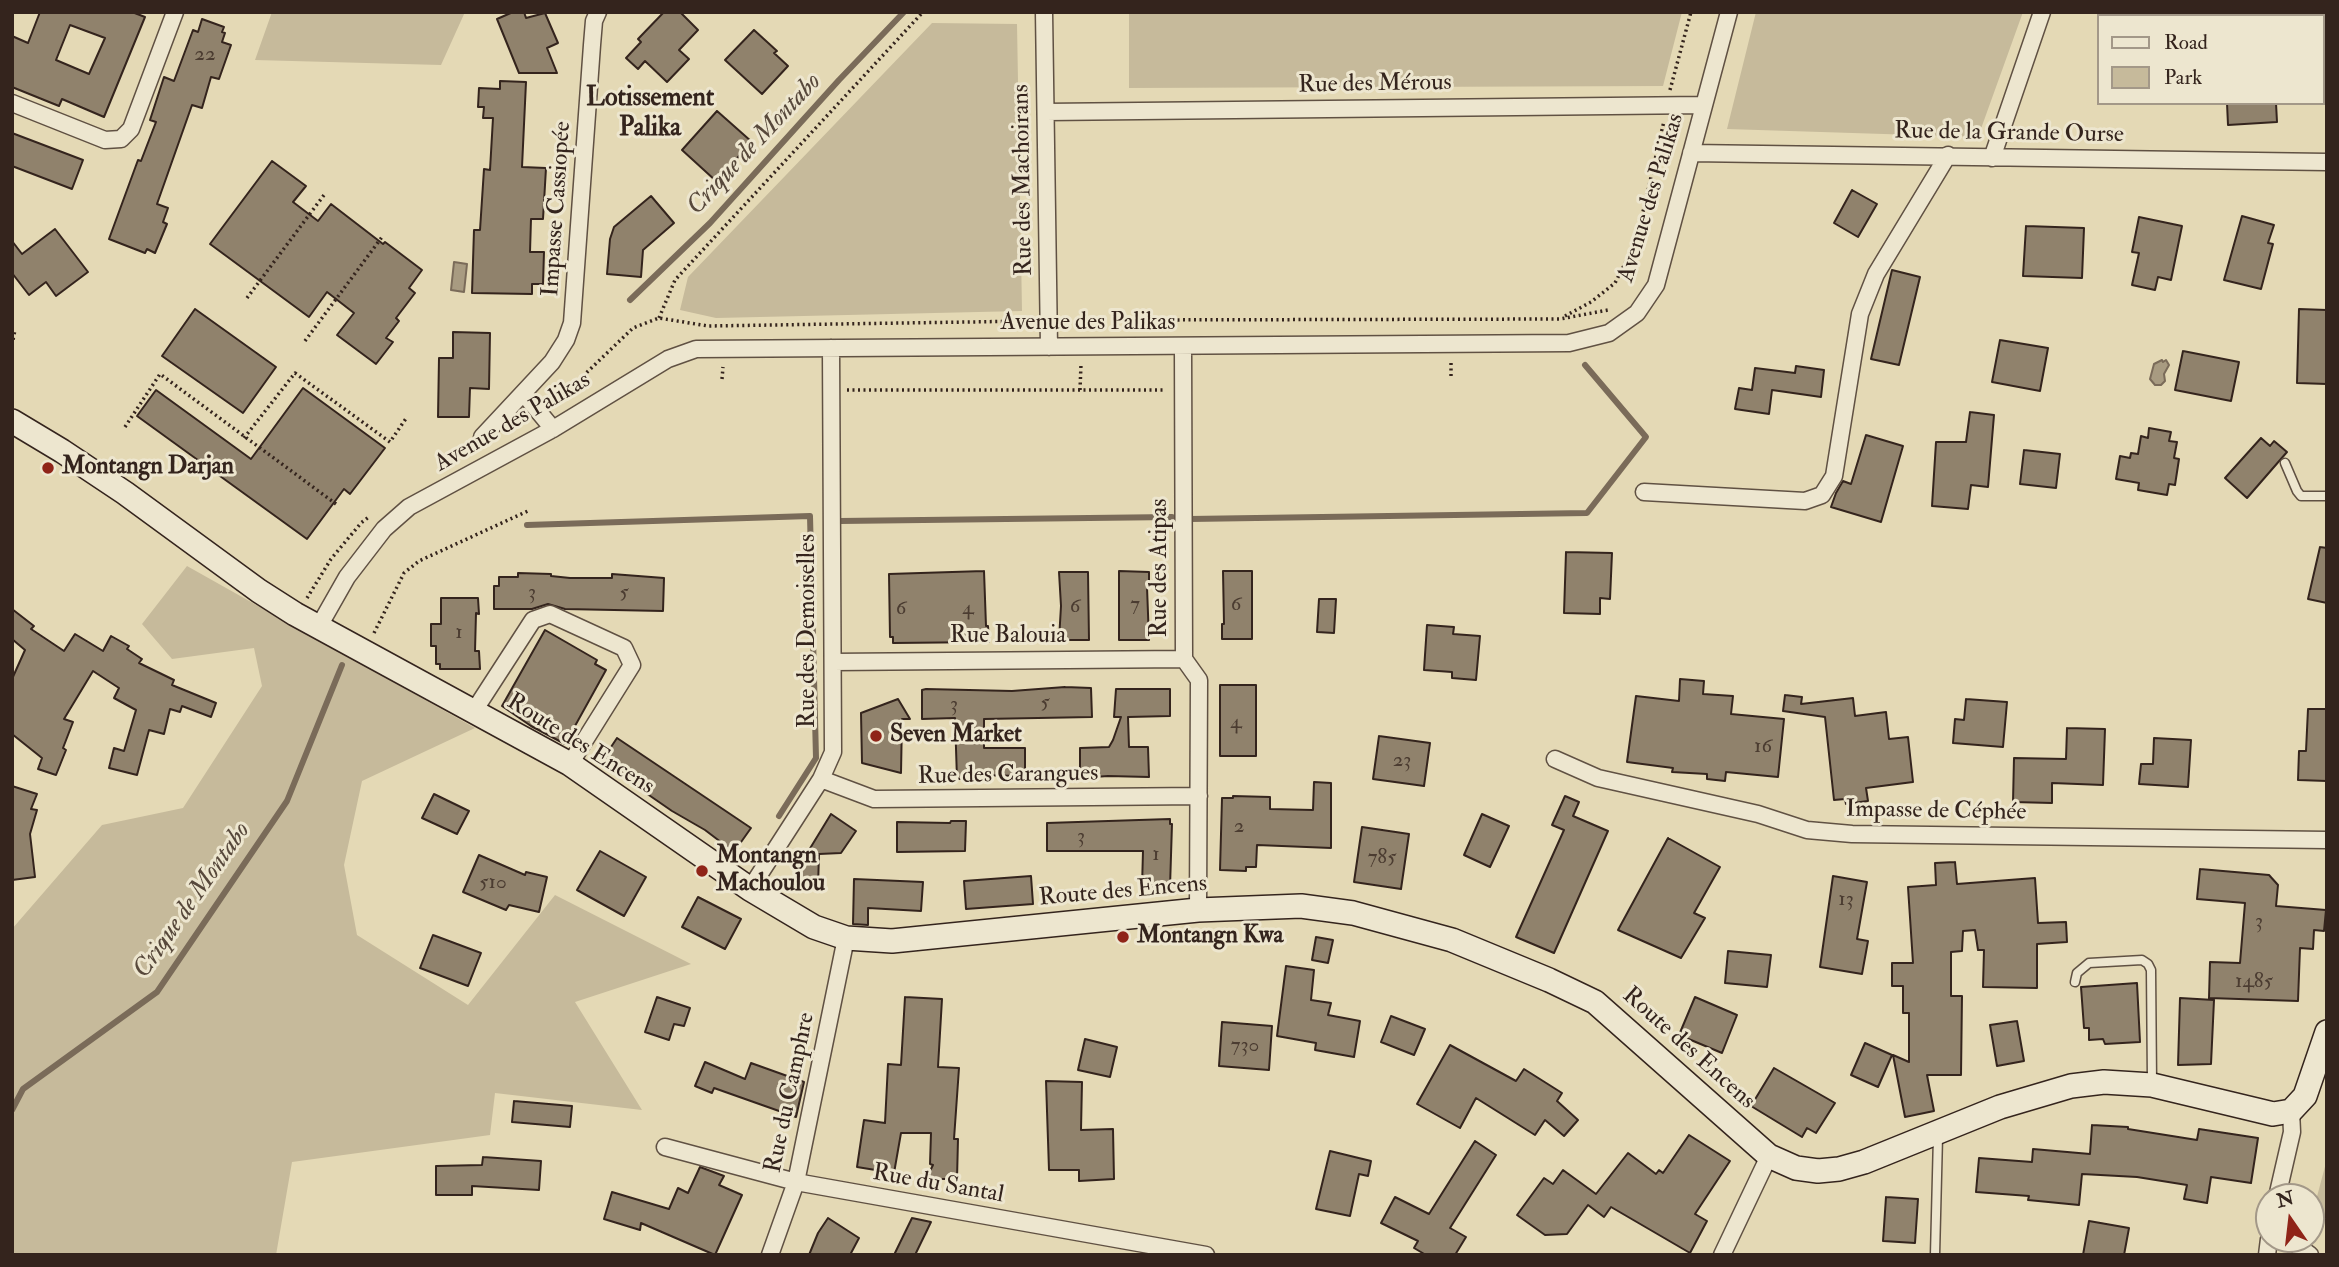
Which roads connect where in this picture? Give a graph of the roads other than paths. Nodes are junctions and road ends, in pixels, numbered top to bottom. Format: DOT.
graph roads {
  1 [pos="175,12"];
  2 [pos="598,12"];
  3 [pos="1044,12"];
  4 [pos="1729,12"];
  5 [pos="2042,12"];
  6 [pos="12,103"];
  7 [pos="1704,105"];
  8 [pos="1046,112"];
  9 [pos="1691,153"];
  10 [pos="1948,155"];
  11 [pos="1992,158"];
  12 [pos="2327,162"];
  13 [pos="1049,346"];
  14 [pos="1183,347"];
  15 [pos="831,348"];
  16 [pos="524,394"];
  17 [pos="12,421"];
  18 [pos="552,429"];
  19 [pos="482,437"];
  20 [pos="2285,463"];
  21 [pos="1644,492"];
  22 [pos="2327,496"];
  23 [pos="318,628"];
  24 [pos="1184,659"];
  25 [pos="832,662"];
  26 [pos="474,711"];
  27 [pos="1555,759"];
  28 [pos="570,764"];
  29 [pos="821,779"];
  30 [pos="1199,796"];
  31 [pos="2327,840"];
  32 [pos="750,889"];
  33 [pos="1198,909"];
  34 [pos="846,938"];
  35 [pos="2075,982"];
  36 [pos="2327,1032"];
  37 [pos="2152,1085"];
  38 [pos="2291,1111"];
  39 [pos="1938,1133"];
  40 [pos="665,1147"];
  41 [pos="1769,1156"];
  42 [pos="796,1182"];
  43 [pos="2280,1183"];
  44 [pos="770,1255"];
  45 [pos="1206,1255"];
  46 [pos="1722,1255"];
  47 [pos="1935,1255"];
  1 -- 6 [label="street"];
  2 -- 16 [label="street, Impasse Cassiopée"];
  3 -- 8 [label="street, Rue des Machoirans"];
  4 -- 7 [label="street, Avenue des Palikas"];
  5 -- 11 [label="street"];
  7 -- 8 [label="street, Rue des Mérous"];
  7 -- 9 [label="street, Avenue des Palikas"];
  8 -- 13 [label="street, Rue des Machoirans"];
  9 -- 10 [label="street, Rue de la Grande Ourse"];
  9 -- 14 [label="street, Avenue des Palikas"];
  10 -- 11 [label="street, Rue de la Grande Ourse"];
  10 -- 21 [label="street"];
  11 -- 12 [label="street, Rue de la Grande Ourse"];
  13 -- 14 [label="street, Avenue des Palikas"];
  13 -- 15 [label="street, Avenue des Palikas"];
  14 -- 24 [label="street, Rue des Atipas"];
  15 -- 18 [label="street, Avenue des Palikas"];
  15 -- 25 [label="street, Rue des Demoiselles"];
  16 -- 18 [label="street"];
  16 -- 19 [label="street, Impasse Cassiopée"];
  17 -- 23 [label="street, Route des Encens"];
  18 -- 23 [label="street, Avenue des Palikas"];
  20 -- 22 [label="lane"];
  23 -- 26 [label="street, Route des Encens"];
  24 -- 25 [label="street, Rue Balouia"];
  24 -- 30 [label="street, Rue des Atipas"];
  25 -- 29 [label="street, Rue des Demoiselles"];
  26 -- 28 [label="street, Route des Encens"];
  26 -- 28 [label="street"];
  27 -- 31 [label="street, Impasse de Céphée"];
  28 -- 32 [label="street, Route des Encens"];
  29 -- 30 [label="street, Rue des Carangues"];
  29 -- 32 [label="street, Rue des Demoiselles"];
  30 -- 33 [label="street, Rue des Atipas"];
  32 -- 34 [label="street, Route des Encens"];
  33 -- 34 [label="street, Route des Encens"];
  33 -- 41 [label="street, Route des Encens"];
  34 -- 42 [label="street, Rue du Camphre"];
  35 -- 37 [label="lane"];
  36 -- 38 [label="street"];
  37 -- 38 [label="street, Route des Encens"];
  37 -- 39 [label="street, Route des Encens"];
  38 -- 43 [label="street"];
  39 -- 41 [label="street, Route des Encens"];
  39 -- 47 [label="lane"];
  40 -- 42 [label="street, Rue du Santal"];
  41 -- 46 [label="street"];
  42 -- 44 [label="street, Rue du Camphre"];
  42 -- 45 [label="street, Rue du Santal"];
}
